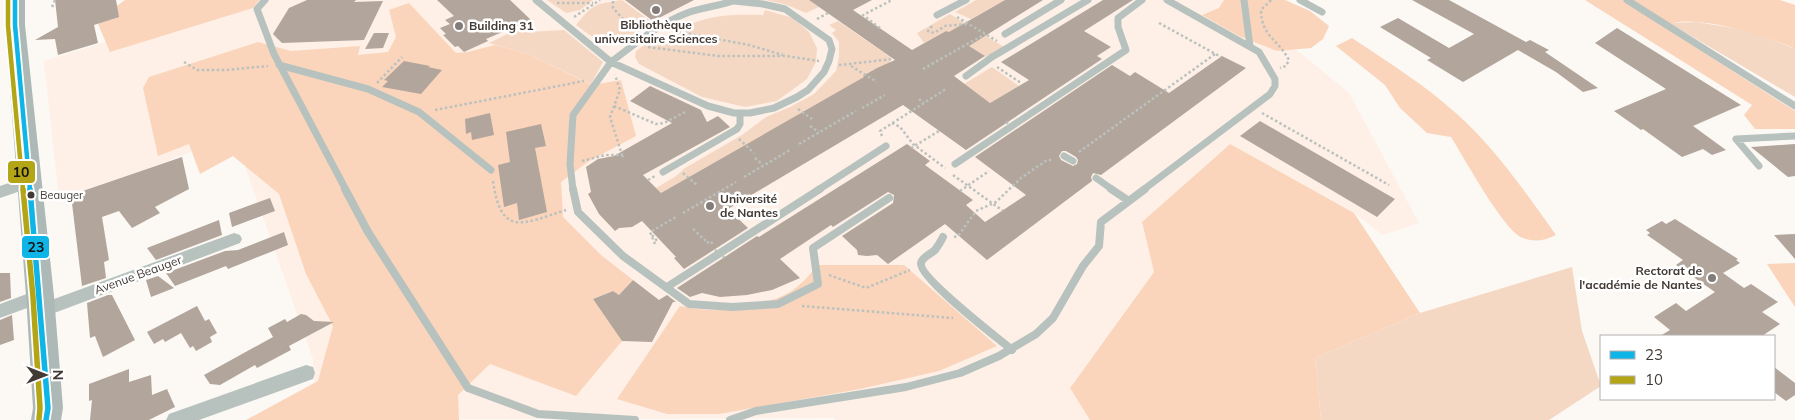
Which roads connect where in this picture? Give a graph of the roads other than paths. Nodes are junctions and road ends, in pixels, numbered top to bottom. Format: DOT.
graph roads {
  1 [pos="15,0"];
  2 [pos="265,0"];
  3 [pos="536,0"];
  4 [pos="966,0"];
  5 [pos="1061,0"];
  6 [pos="1088,0"];
  7 [pos="1142,0"];
  8 [pos="1167,0"];
  9 [pos="1244,0"];
  10 [pos="1300,0"];
  11 [pos="1627,0"];
  12 [pos="735,1"];
  13 [pos="1322,12"];
  14 [pos="937,15"];
  15 [pos="1005,34"];
  16 [pos="1250,46"];
  17 [pos="611,62"];
  18 [pos="279,65"];
  19 [pos="966,76"];
  20 [pos="1795,106"];
  21 [pos="740,113"];
  22 [pos="1795,136"];
  23 [pos="886,146"];
  24 [pos="955,164"];
  25 [pos="1759,166"];
  26 [pos="491,170"];
  27 [pos="663,172"];
  28 [pos="1096,178"];
  29 [pos="29,182"];
  30 [pos="0,192"];
  31 [pos="890,198"];
  32 [pos="1129,200"];
  33 [pos="234,239"];
  34 [pos="941,240"];
  35 [pos="667,287"];
  36 [pos="41,303"];
  37 [pos="0,311"];
  38 [pos="1012,350"];
  39 [pos="306,373"];
  40 [pos="46,420"];
  41 [pos="176,420"];
  42 [pos="635,420"];
  43 [pos="730,420"];
  1 -- 29 [label="main road"];
  2 -- 18 [label="lane"];
  3 -- 17 [label="lane"];
  4 -- 14 [label="lane"];
  5 -- 15 [label="lane"];
  6 -- 19 [label="lane"];
  7 -- 24 [label="lane"];
  8 -- 16 [label="lane"];
  9 -- 16 [label="lane"];
  10 -- 13 [label="lane"];
  11 -- 20 [label="lane"];
  12 -- 17 [label="lane"];
  12 -- 21 [label="lane"];
  16 -- 32 [label="lane"];
  17 -- 21 [label="lane"];
  17 -- 35 [label="lane"];
  18 -- 26 [label="lane"];
  18 -- 42 [label="lane"];
  21 -- 27 [label="lane"];
  22 -- 25 [label="lane"];
  23 -- 35 [label="lane"];
  28 -- 32 [label="lane"];
  29 -- 30 [label="street"];
  29 -- 36 [label="main road"];
  31 -- 35 [label="lane"];
  32 -- 38 [label="lane"];
  33 -- 36 [label="street, Avenue Beauger"];
  34 -- 38 [label="lane"];
  36 -- 37 [label="street, Avenue Beauger"];
  36 -- 40 [label="main road"];
  38 -- 43 [label="lane"];
  39 -- 41 [label="street"];
}
